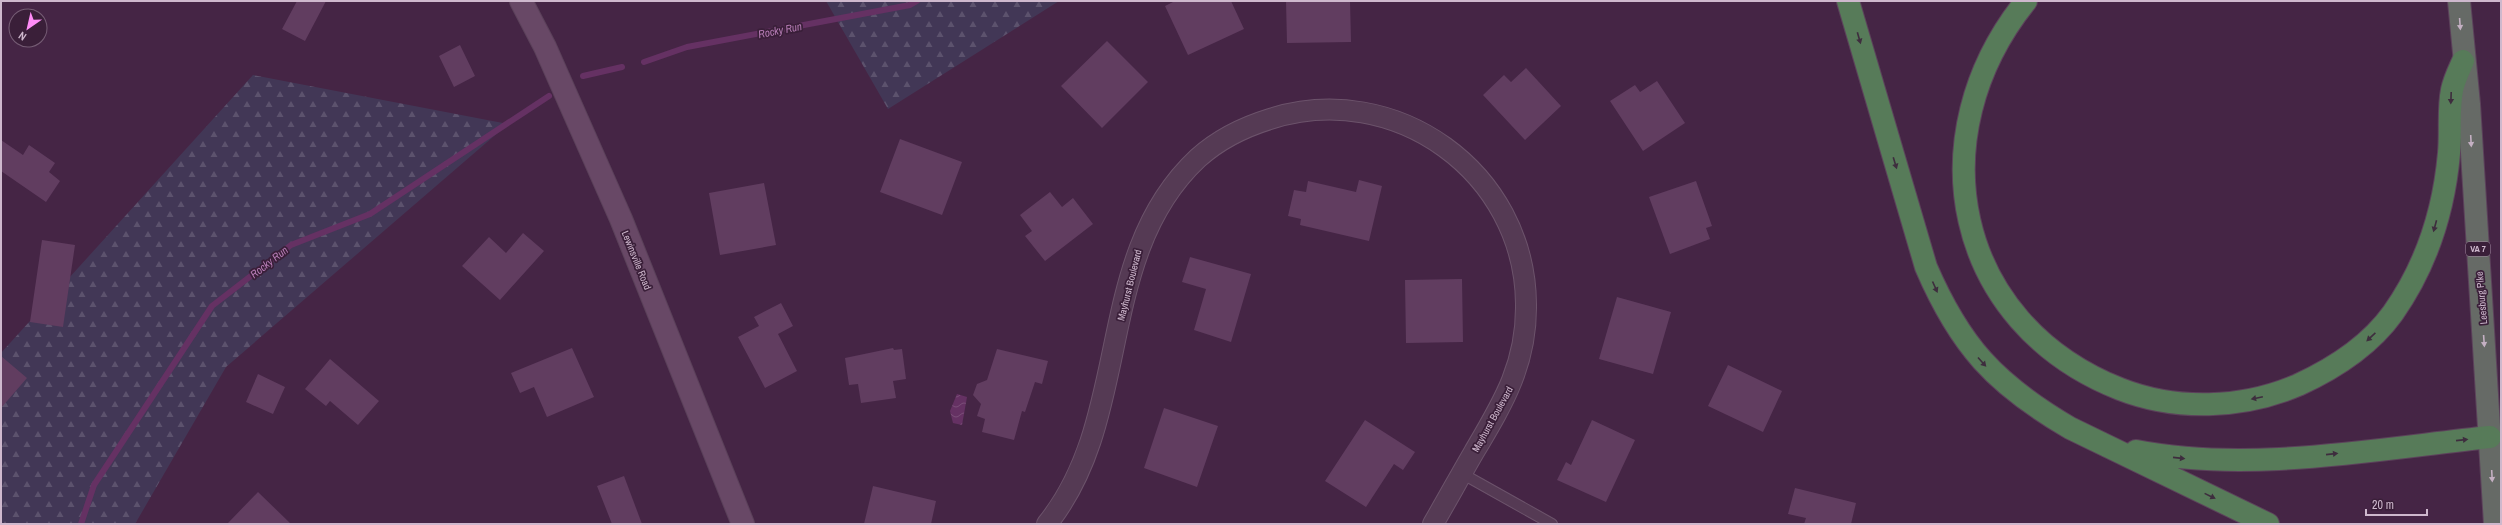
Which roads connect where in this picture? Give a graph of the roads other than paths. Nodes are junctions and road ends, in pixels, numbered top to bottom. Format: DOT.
graph roads {
  1 [pos="521,1"];
  2 [pos="1848,1"];
  3 [pos="2026,1"];
  4 [pos="2459,1"];
  5 [pos="2463,61"];
  6 [pos="2496,437"];
  7 [pos="2100,442"];
  8 [pos="1462,473"];
  9 [pos="743,524"];
  10 [pos="1048,524"];
  11 [pos="1433,524"];
  12 [pos="1552,524"];
  13 [pos="2268,524"];
  14 [pos="2495,524"];
  1 -- 9 [label="main road, Lewinsville Road"];
  2 -- 7 [label="highway, one-way"];
  5 -- 3 [label="highway, one-way"];
  4 -- 5 [label="highway, Leesburg Pike / VA 7, one-way"];
  5 -- 6 [label="highway, Leesburg Pike / VA 7, one-way"];
  7 -- 6 [label="highway, one-way"];
  6 -- 14 [label="highway, Leesburg Pike / VA 7, one-way"];
  7 -- 13 [label="highway, one-way"];
  8 -- 10 [label="street, Mayhurst Boulevard"];
  8 -- 11 [label="street, Mayhurst Boulevard"];
  8 -- 12 [label="lane"];
}
